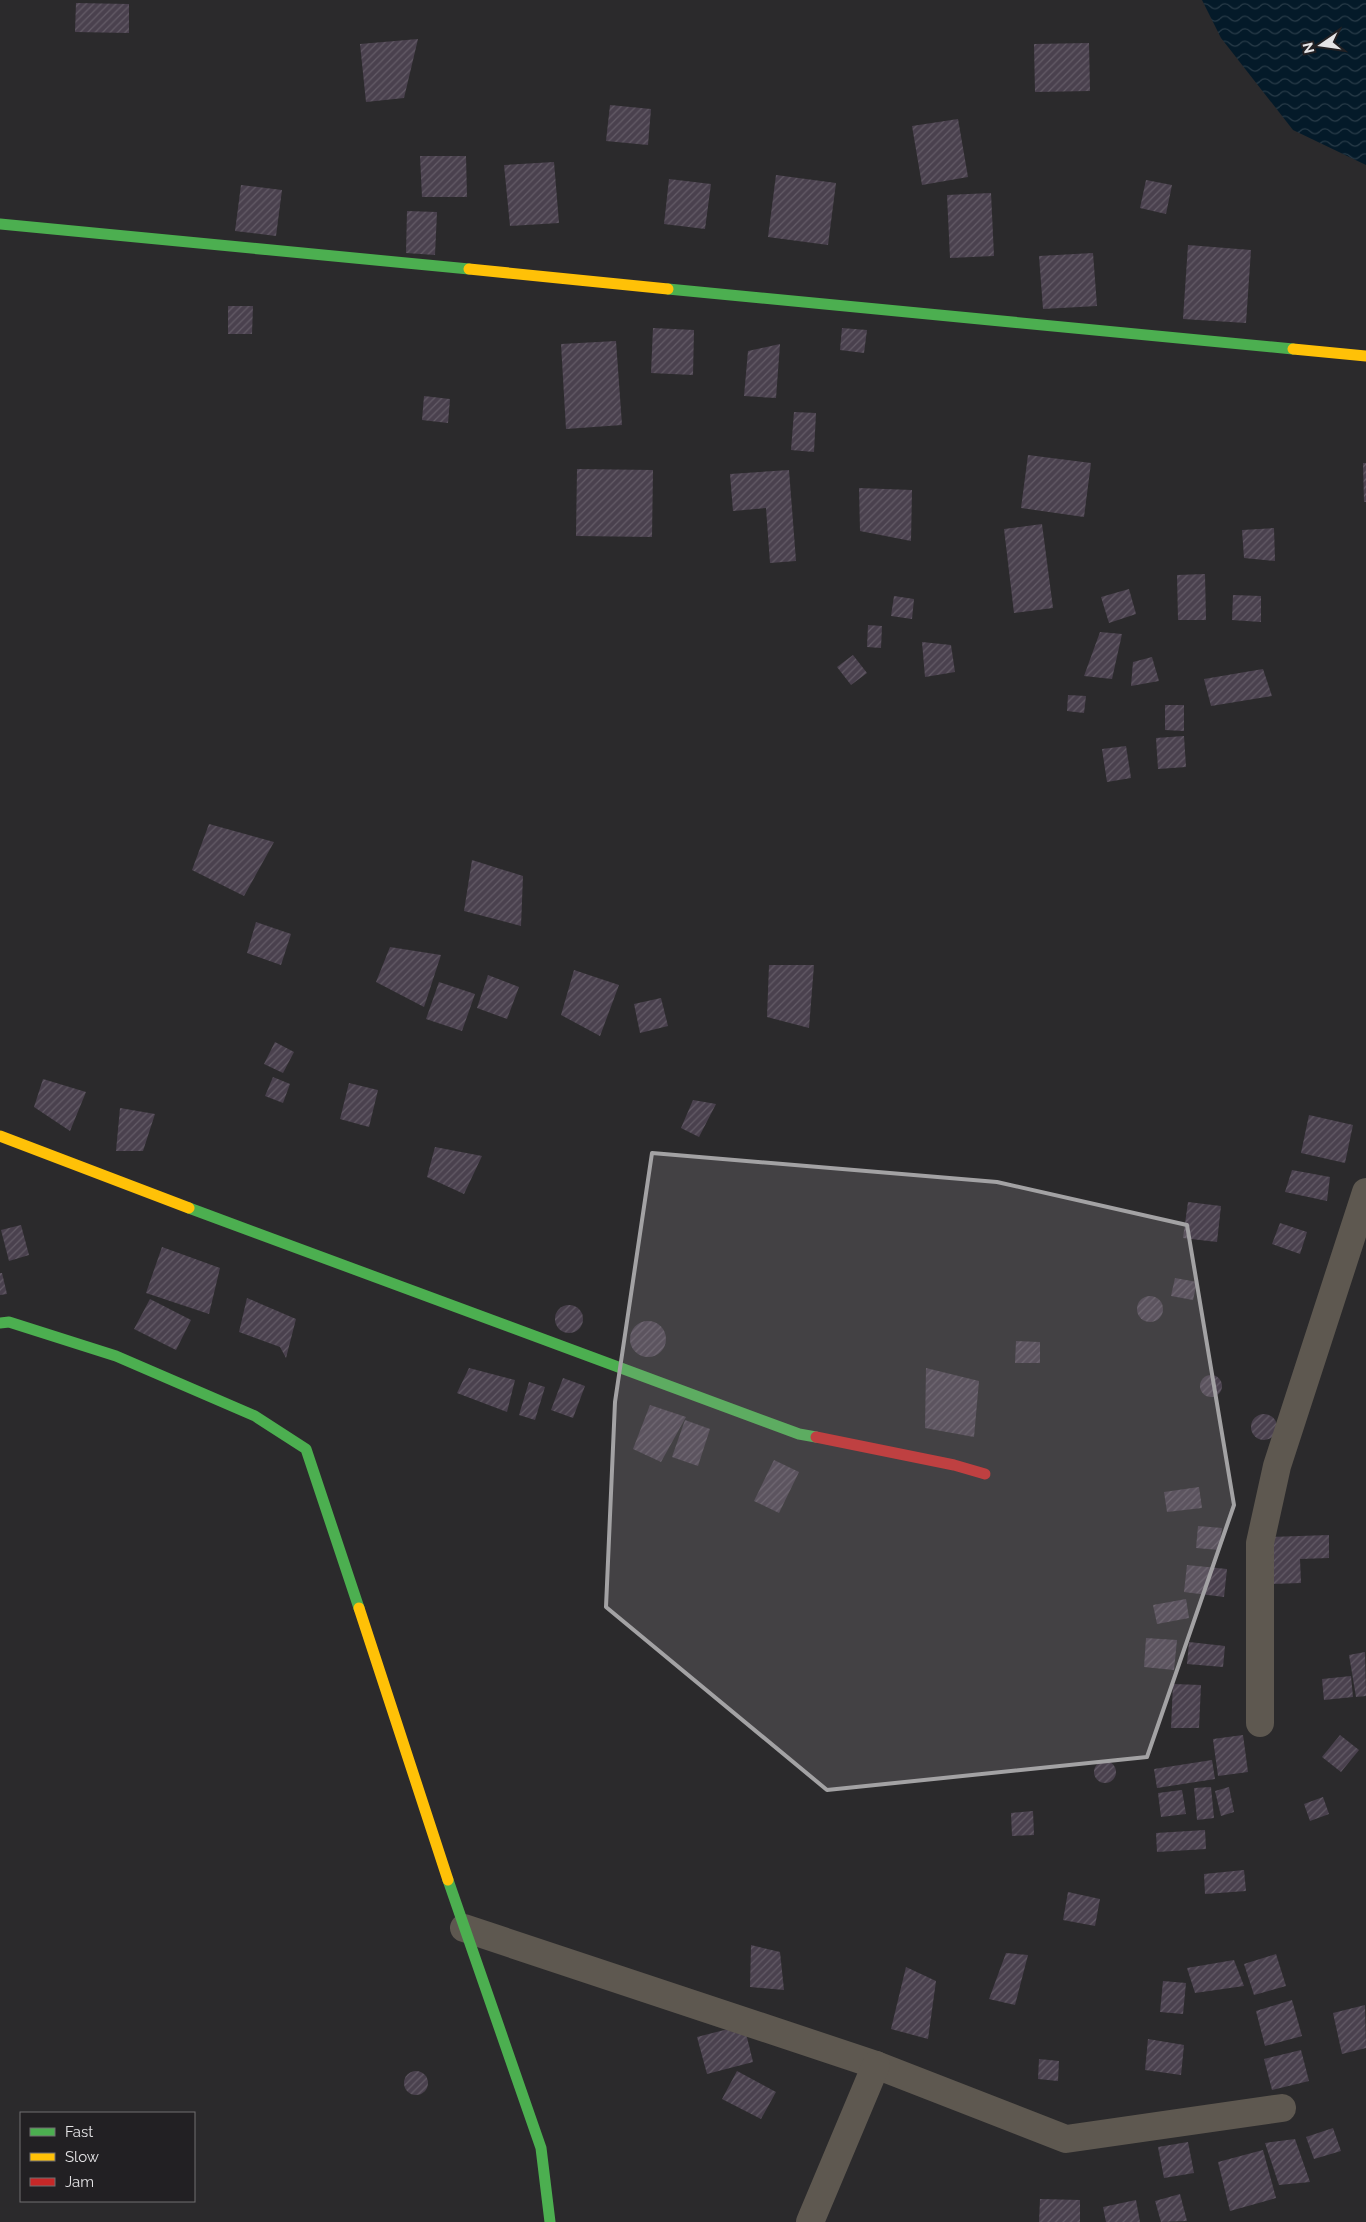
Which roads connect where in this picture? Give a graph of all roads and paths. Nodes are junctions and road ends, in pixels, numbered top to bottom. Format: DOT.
graph roads {
  1 [pos="0,224"];
  2 [pos="1366,356"];
  3 [pos="0,1136"];
  4 [pos="1366,1192"];
  5 [pos="0,1323"];
  6 [pos="985,1474"];
  7 [pos="1260,1724"];
  8 [pos="464,1928"];
  9 [pos="876,2065"];
  10 [pos="1282,2108"];
  11 [pos="550,2222"];
  12 [pos="810,2222"];
  1 -- 2 [label="street"];
  3 -- 6 [label="street"];
  4 -- 7 [label="street"];
  5 -- 8 [label="street"];
  8 -- 9 [label="street"];
  8 -- 11 [label="street"];
  9 -- 10 [label="street"];
  9 -- 12 [label="street"];
}
